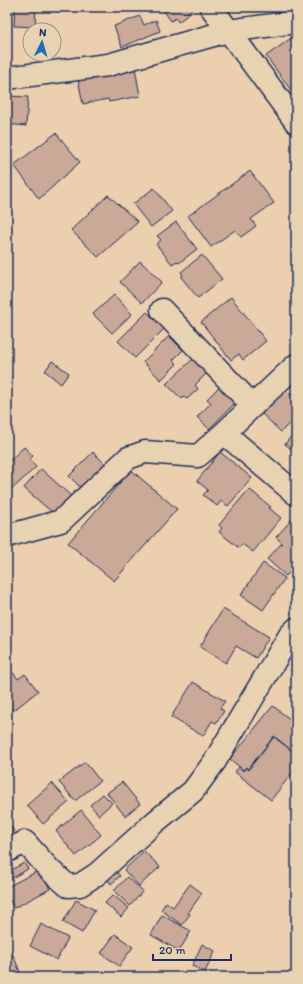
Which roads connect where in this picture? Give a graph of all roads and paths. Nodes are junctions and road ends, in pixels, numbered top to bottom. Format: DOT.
graph roads {
  1 [pos="211,7"];
  2 [pos="296,22"];
  3 [pos="228,31"];
  4 [pos="7,78"];
  5 [pos="296,122"];
  6 [pos="162,310"];
  7 [pos="296,365"];
  8 [pos="253,406"];
  9 [pos="224,434"];
  10 [pos="296,494"];
  11 [pos="7,536"];
  12 [pos="296,629"];
  13 [pos="7,851"];
  1 -- 3 [label="street"];
  2 -- 3 [label="street"];
  3 -- 4 [label="street"];
  3 -- 5 [label="street"];
  6 -- 8 [label="street"];
  7 -- 8 [label="street"];
  8 -- 9 [label="street"];
  9 -- 10 [label="street"];
  9 -- 11 [label="street"];
  12 -- 13 [label="street"];
}
